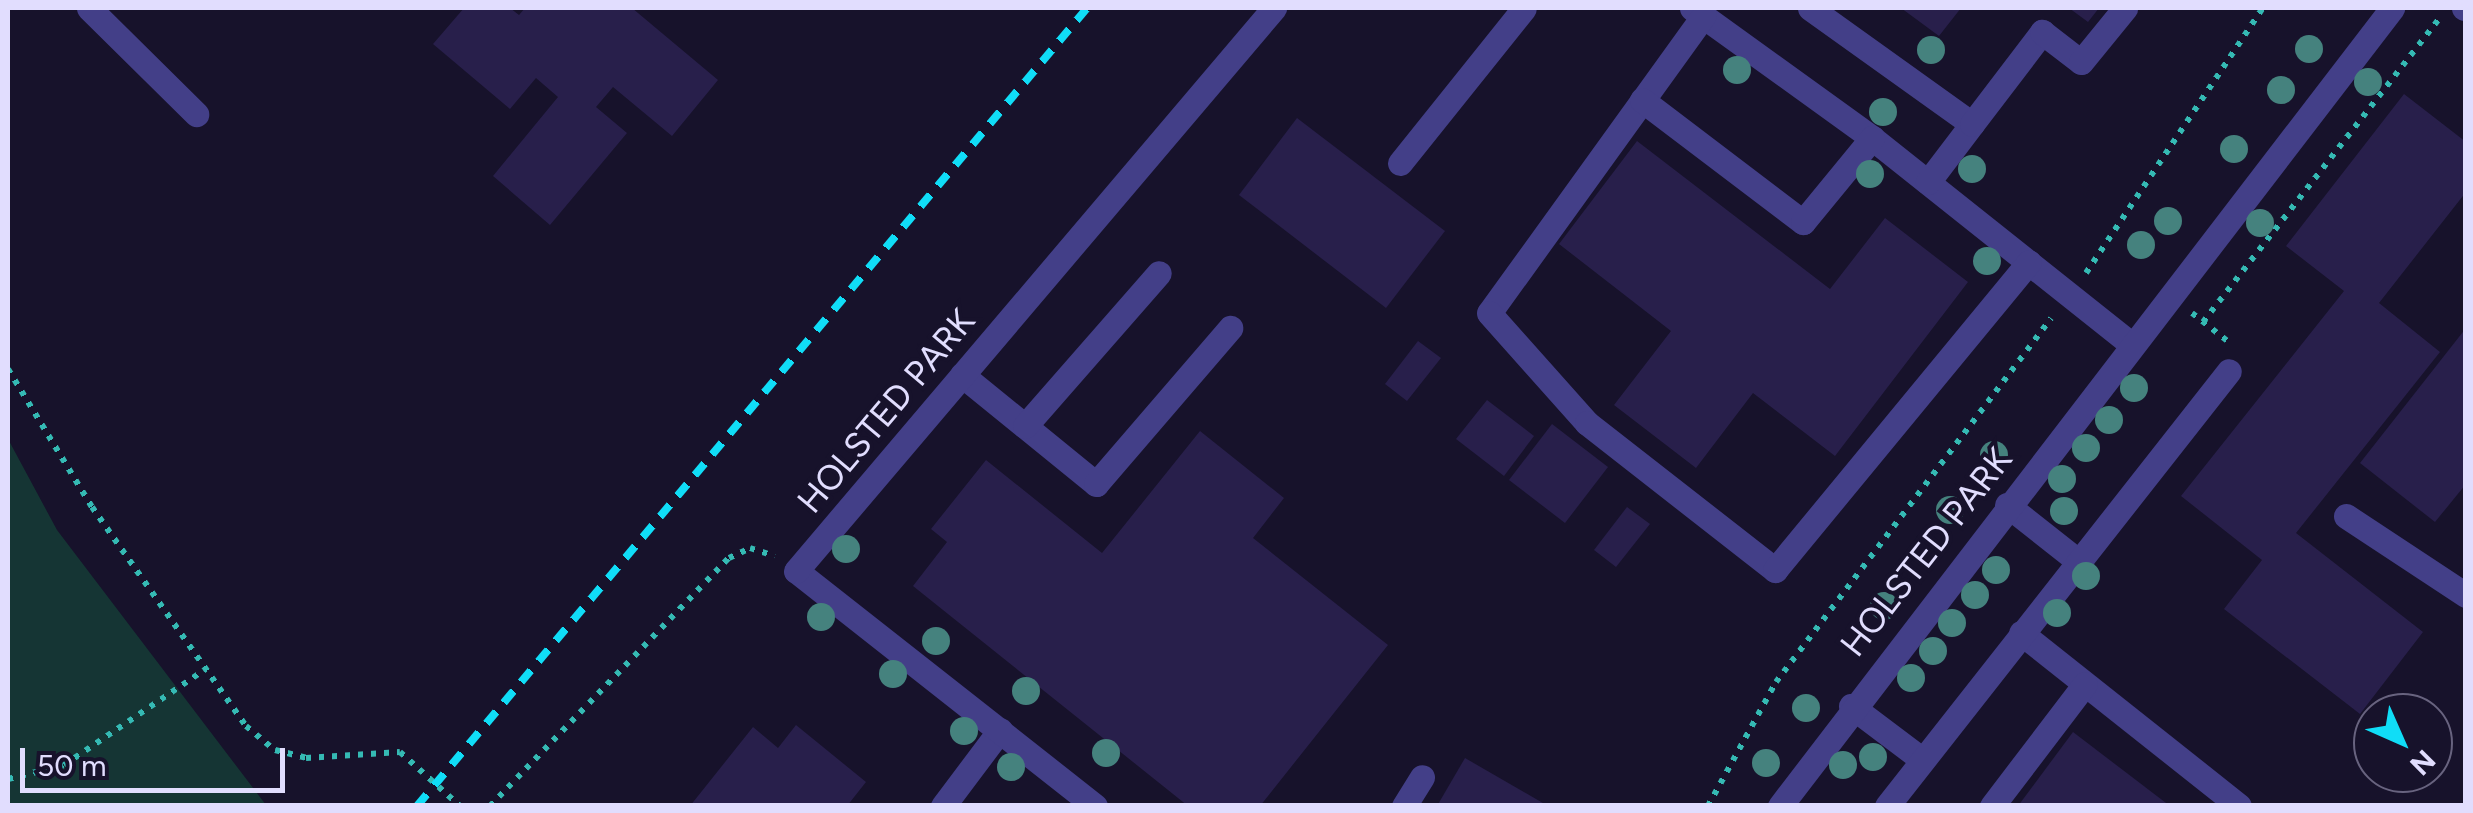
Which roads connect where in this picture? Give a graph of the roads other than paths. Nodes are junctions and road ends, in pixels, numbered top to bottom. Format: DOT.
graph roads {
  1 [pos="89,8"];
  2 [pos="1274,8"];
  3 [pos="1524,8"];
  4 [pos="1810,8"];
  5 [pos="2124,8"];
  6 [pos="2392,8"];
  7 [pos="1698,11"];
  8 [pos="1642,100"];
  9 [pos="196,114"];
  10 [pos="1972,124"];
  11 [pos="1872,138"];
  12 [pos="1400,163"];
  13 [pos="1928,182"];
  14 [pos="2029,262"];
  15 [pos="1159,274"];
  16 [pos="1230,328"];
  17 [pos="2131,344"];
  18 [pos="2236,362"];
  19 [pos="962,375"];
  20 [pos="1025,426"];
  21 [pos="2007,504"];
  22 [pos="2346,516"];
  23 [pos="2078,561"];
  24 [pos="2466,594"];
  25 [pos="2021,633"];
  26 [pos="2085,684"];
  27 [pos="1851,706"];
  28 [pos="1000,730"];
  29 [pos="1920,758"];
  30 [pos="1422,777"];
  31 [pos="944,806"];
  32 [pos="1095,806"];
  33 [pos="1404,806"];
  34 [pos="1780,806"];
  35 [pos="1886,806"];
  36 [pos="1992,806"];
  37 [pos="2239,806"];
  1 -- 9 [label="street"];
  2 -- 19 [label="street, HOLSTED PARK"];
  3 -- 12 [label="street"];
  4 -- 10 [label="street"];
  5 -- 10 [label="street"];
  6 -- 17 [label="street, HOLSTED PARK"];
  7 -- 8 [label="street"];
  7 -- 11 [label="street"];
  8 -- 11 [label="street"];
  8 -- 14 [label="street"];
  10 -- 13 [label="street"];
  11 -- 13 [label="street"];
  13 -- 14 [label="street"];
  14 -- 17 [label="street"];
  15 -- 20 [label="street"];
  16 -- 20 [label="street"];
  17 -- 21 [label="street, HOLSTED PARK"];
  18 -- 23 [label="street"];
  19 -- 20 [label="street"];
  19 -- 28 [label="street, HOLSTED PARK"];
  21 -- 23 [label="street"];
  21 -- 27 [label="street, HOLSTED PARK"];
  22 -- 24 [label="street"];
  23 -- 25 [label="street"];
  25 -- 26 [label="street"];
  25 -- 29 [label="street"];
  26 -- 36 [label="street"];
  26 -- 37 [label="street"];
  27 -- 29 [label="street"];
  27 -- 34 [label="street, HOLSTED PARK"];
  28 -- 31 [label="street"];
  28 -- 32 [label="street"];
  29 -- 35 [label="street"];
  30 -- 33 [label="street"];
}
